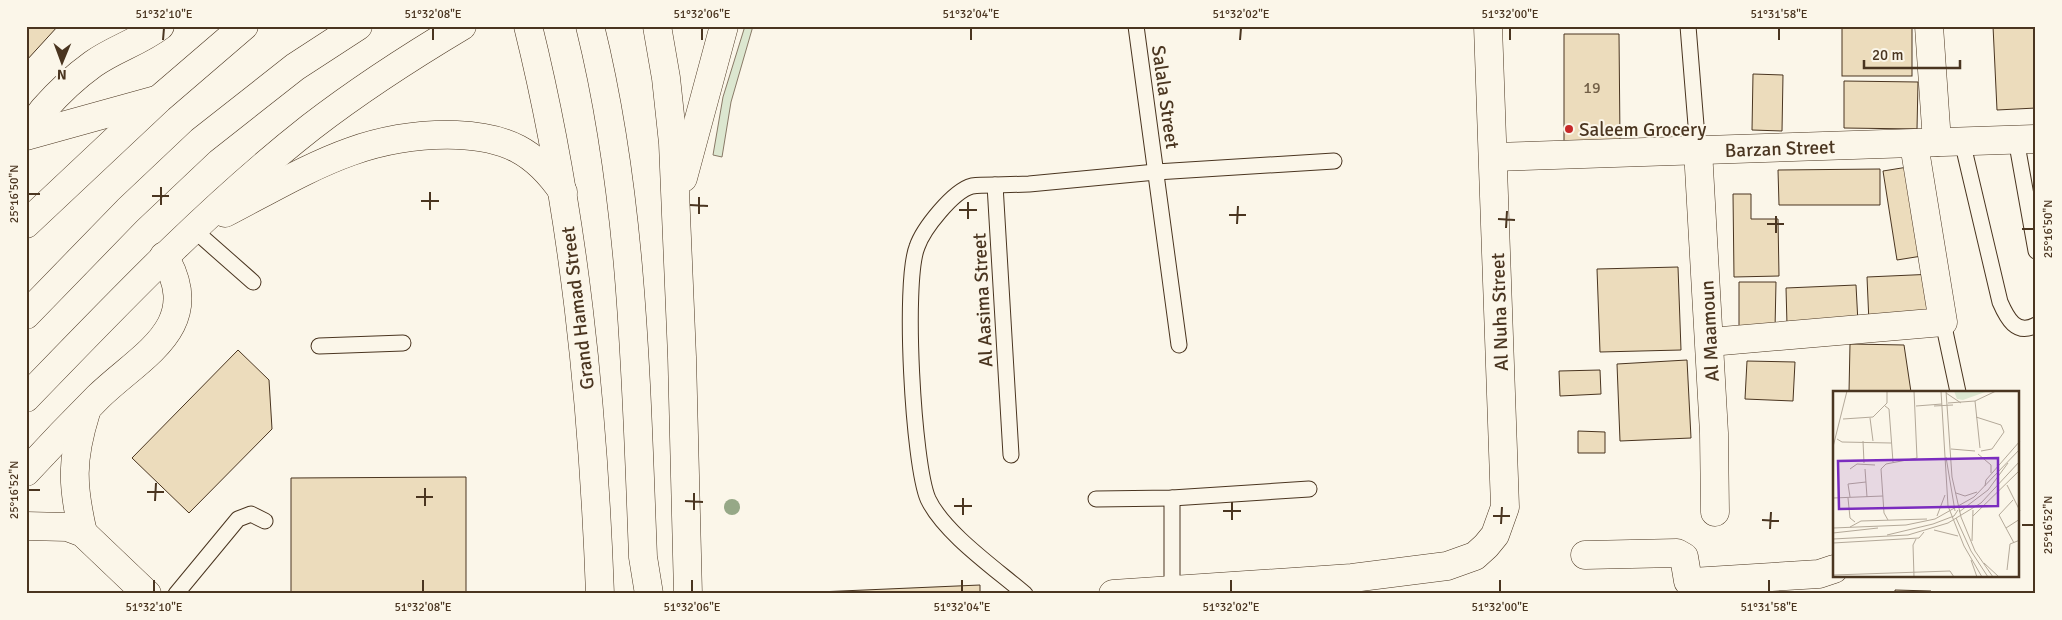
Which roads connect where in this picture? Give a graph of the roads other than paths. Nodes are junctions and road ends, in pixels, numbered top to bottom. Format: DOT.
graph roads {
  1 [pos="160,26"];
  2 [pos="244,26"];
  3 [pos="358,26"];
  4 [pos="462,26"];
  5 [pos="528,26"];
  6 [pos="590,26"];
  7 [pos="657,26"];
  8 [pos="724,26"];
  9 [pos="1136,26"];
  10 [pos="1488,26"];
  11 [pos="1688,26"];
  12 [pos="1929,26"];
  13 [pos="160,99"];
  14 [pos="26,135"];
  15 [pos="2026,139"];
  16 [pos="1938,142"];
  17 [pos="1698,150"];
  18 [pos="1494,157"];
  19 [pos="1334,161"];
  20 [pos="1156,172"];
  21 [pos="994,185"];
  22 [pos="563,192"];
  23 [pos="675,208"];
  24 [pos="26,224"];
  25 [pos="193,230"];
  26 [pos="2036,252"];
  27 [pos="164,256"];
  28 [pos="253,282"];
  29 [pos="26,315"];
  30 [pos="1943,322"];
  31 [pos="2036,325"];
  32 [pos="1710,342"];
  33 [pos="403,343"];
  34 [pos="1179,345"];
  35 [pos="320,346"];
  36 [pos="1958,391"];
  37 [pos="26,398"];
  38 [pos="87,411"];
  39 [pos="1011,455"];
  40 [pos="26,472"];
  41 [pos="1309,489"];
  42 [pos="1172,498"];
  43 [pos="1096,499"];
  44 [pos="1715,512"];
  45 [pos="265,521"];
  46 [pos="26,526"];
  47 [pos="83,533"];
  48 [pos="1585,555"];
  49 [pos="1833,570"];
  50 [pos="1353,586"];
  51 [pos="1729,587"];
  52 [pos="1172,590"];
  53 [pos="147,594"];
  54 [pos="176,594"];
  55 [pos="600,594"];
  56 [pos="649,594"];
  57 [pos="688,594"];
  58 [pos="1025,594"];
  59 [pos="1114,594"];
  1 -- 14 [label="main road"];
  2 -- 13 [label="main road"];
  3 -- 29 [label="main road"];
  4 -- 25 [label="main road"];
  5 -- 22 [label="main road, Grand Hamad Street"];
  6 -- 56 [label="main road"];
  7 -- 23 [label="main road"];
  8 -- 23 [label="main road"];
  9 -- 20 [label="lane, Salala Street"];
  10 -- 18 [label="main road, Al Nuha Street"];
  11 -- 17 [label="lane"];
  12 -- 16 [label="main road"];
  13 -- 14 [label="main road"];
  13 -- 24 [label="main road"];
  15 -- 16 [label="main road, Barzan Street"];
  15 -- 26 [label="lane"];
  16 -- 17 [label="main road, Barzan Street"];
  16 -- 30 [label="main road"];
  16 -- 31 [label="lane"];
  17 -- 18 [label="main road, Barzan Street"];
  17 -- 32 [label="main road, Al Maamoun"];
  18 -- 50 [label="main road, Al Nuha Street"];
  19 -- 20 [label="lane"];
  20 -- 21 [label="lane"];
  20 -- 34 [label="lane, Salala Street"];
  21 -- 39 [label="lane, Al Aasima Street"];
  21 -- 58 [label="lane"];
  22 -- 25 [label="main road"];
  22 -- 55 [label="main road, Grand Hamad Street"];
  23 -- 57 [label="main road"];
  25 -- 27 [label="main road"];
  25 -- 28 [label="lane"];
  27 -- 37 [label="main road"];
  27 -- 38 [label="main road"];
  30 -- 32 [label="main road"];
  30 -- 36 [label="lane"];
  32 -- 44 [label="main road, Al Maamoun"];
  33 -- 35 [label="lane"];
  38 -- 40 [label="main road"];
  38 -- 47 [label="main road"];
  41 -- 42 [label="lane"];
  42 -- 43 [label="lane"];
  42 -- 52 [label="lane"];
  45 -- 54 [label="lane"];
  46 -- 47 [label="main road"];
  47 -- 53 [label="main road"];
  48 -- 51 [label="main road"];
  49 -- 51 [label="main road"];
  50 -- 52 [label="main road"];
  52 -- 59 [label="main road"];
}
